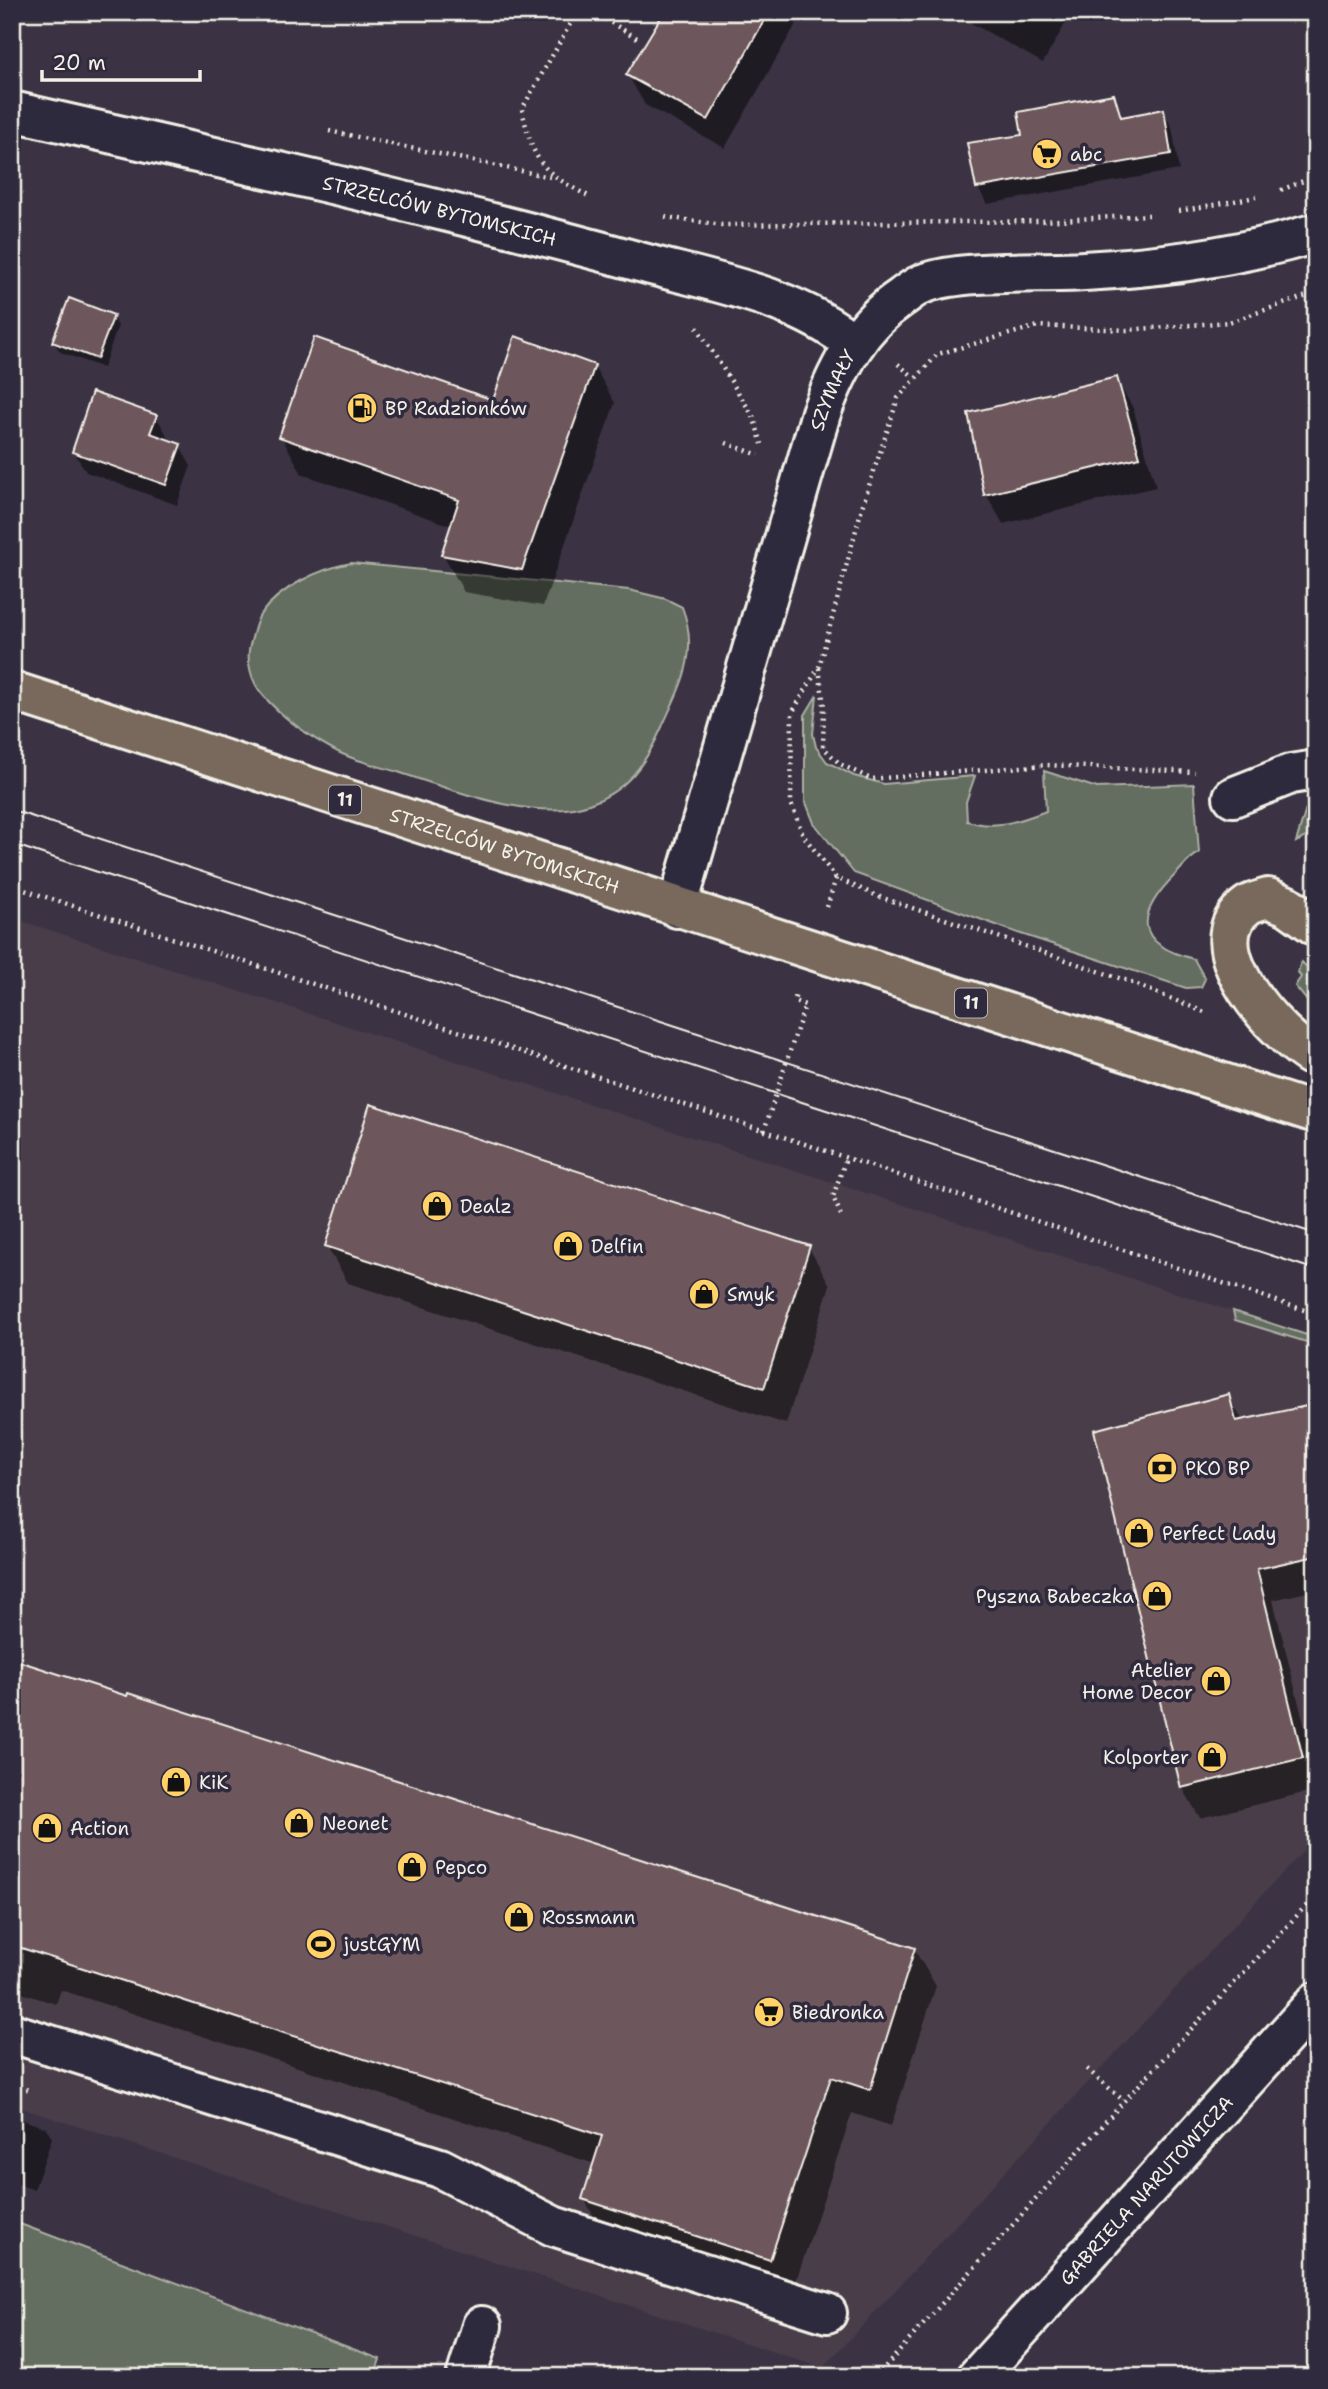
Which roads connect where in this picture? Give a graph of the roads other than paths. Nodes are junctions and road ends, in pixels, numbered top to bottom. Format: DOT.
graph roads {
  1 [pos="12,111"];
  2 [pos="1316,233"];
  3 [pos="854,344"];
  4 [pos="12,691"];
  5 [pos="1316,770"];
  6 [pos="1233,797"];
  7 [pos="677,908"];
  8 [pos="1316,926"];
  9 [pos="1316,1058"];
  10 [pos="1316,1113"];
  11 [pos="1316,2002"];
  12 [pos="12,2033"];
  13 [pos="827,2314"];
  14 [pos="482,2326"];
  15 [pos="466,2377"];
  16 [pos="977,2377"];
  1 -- 3 [label="street, STRZELCÓW BYTOMSKICH"];
  2 -- 3 [label="street, SZYMAŁY"];
  3 -- 7 [label="street, SZYMAŁY"];
  4 -- 7 [label="highway, STRZELCÓW BYTOMSKICH / 11"];
  5 -- 6 [label="street"];
  7 -- 10 [label="highway, 11"];
  8 -- 9 [label="highway"];
  11 -- 16 [label="street, GABRIELA NARUTOWICZA"];
  12 -- 13 [label="street"];
  14 -- 15 [label="street"];
}
